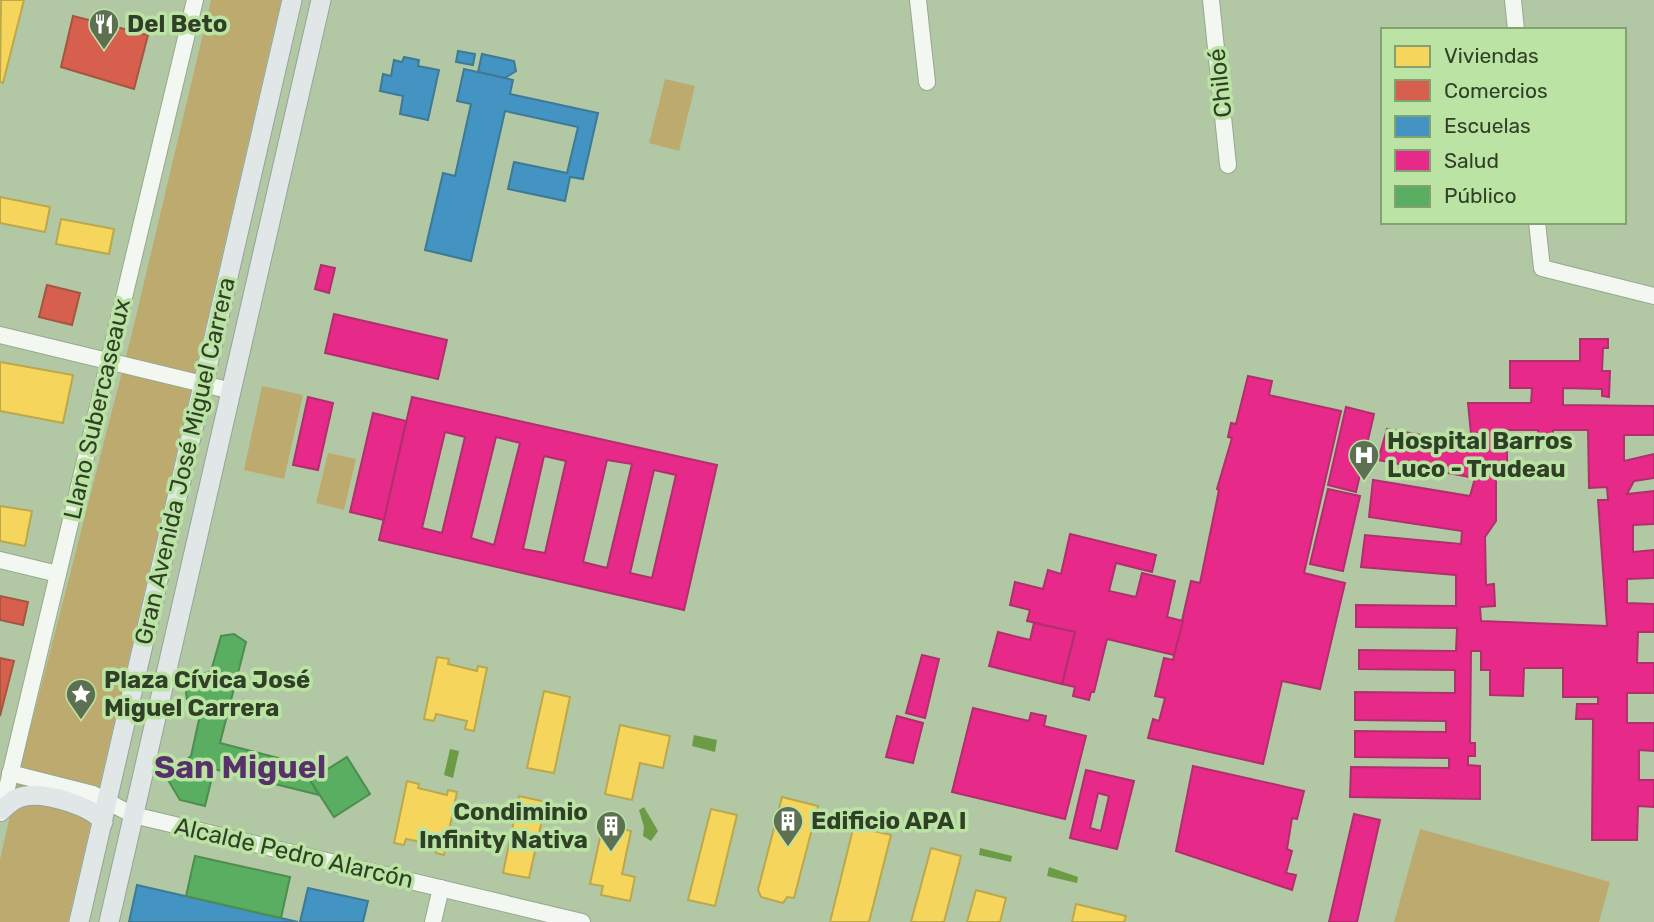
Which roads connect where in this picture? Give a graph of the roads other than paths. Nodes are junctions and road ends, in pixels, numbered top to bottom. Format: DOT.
graph roads {
  1 [pos="195,0"];
  2 [pos="292,0"];
  3 [pos="321,0"];
  4 [pos="918,0"];
  5 [pos="1211,0"];
  6 [pos="1513,0"];
  7 [pos="1516,28"];
  8 [pos="927,82"];
  9 [pos="1228,165"];
  10 [pos="1537,224"];
  11 [pos="1654,296"];
  12 [pos="0,335"];
  13 [pos="109,362"];
  14 [pos="203,385"];
  15 [pos="232,391"];
  16 [pos="173,515"];
  17 [pos="202,521"];
  18 [pos="0,560"];
  19 [pos="58,574"];
  20 [pos="10,773"];
  21 [pos="105,813"];
  22 [pos="1,814"];
  23 [pos="134,815"];
  24 [pos="441,888"];
  25 [pos="79,922"];
  26 [pos="109,922"];
  27 [pos="433,922"];
  28 [pos="582,922"];
  1 -- 13 [label="street, Llano Subercaseaux"];
  2 -- 14 [label="main road, Gran Avenida José Miguel Carrera"];
  3 -- 15 [label="main road, Gran Avenida José Miguel Carrera"];
  4 -- 8 [label="street"];
  5 -- 9 [label="street, Chiloé"];
  6 -- 7 [label="street"];
  10 -- 11 [label="street"];
  12 -- 13 [label="street"];
  13 -- 14 [label="street"];
  13 -- 19 [label="street, Llano Subercaseaux"];
  14 -- 15 [label="street"];
  14 -- 16 [label="main road, Gran Avenida José Miguel Carrera"];
  15 -- 17 [label="main road, Gran Avenida José Miguel Carrera"];
  16 -- 17 [label="main road"];
  16 -- 21 [label="main road, Gran Avenida José Miguel Carrera"];
  17 -- 23 [label="main road, Gran Avenida José Miguel Carrera"];
  18 -- 19 [label="street"];
  19 -- 20 [label="street, Llano Subercaseaux"];
  20 -- 21 [label="street, Alcalde Pedro Alarcón"];
  20 -- 22 [label="street, Llano Subercaseaux"];
  21 -- 22 [label="main road"];
  21 -- 23 [label="street, Alcalde Pedro Alarcón"];
  21 -- 25 [label="main road, Gran Avenida José Miguel Carrera"];
  23 -- 24 [label="street, Alcalde Pedro Alarcón"];
  23 -- 26 [label="main road, Gran Avenida José Miguel Carrera"];
  24 -- 27 [label="street"];
  24 -- 28 [label="street, Alcalde Pedro Alarcón"];
}
